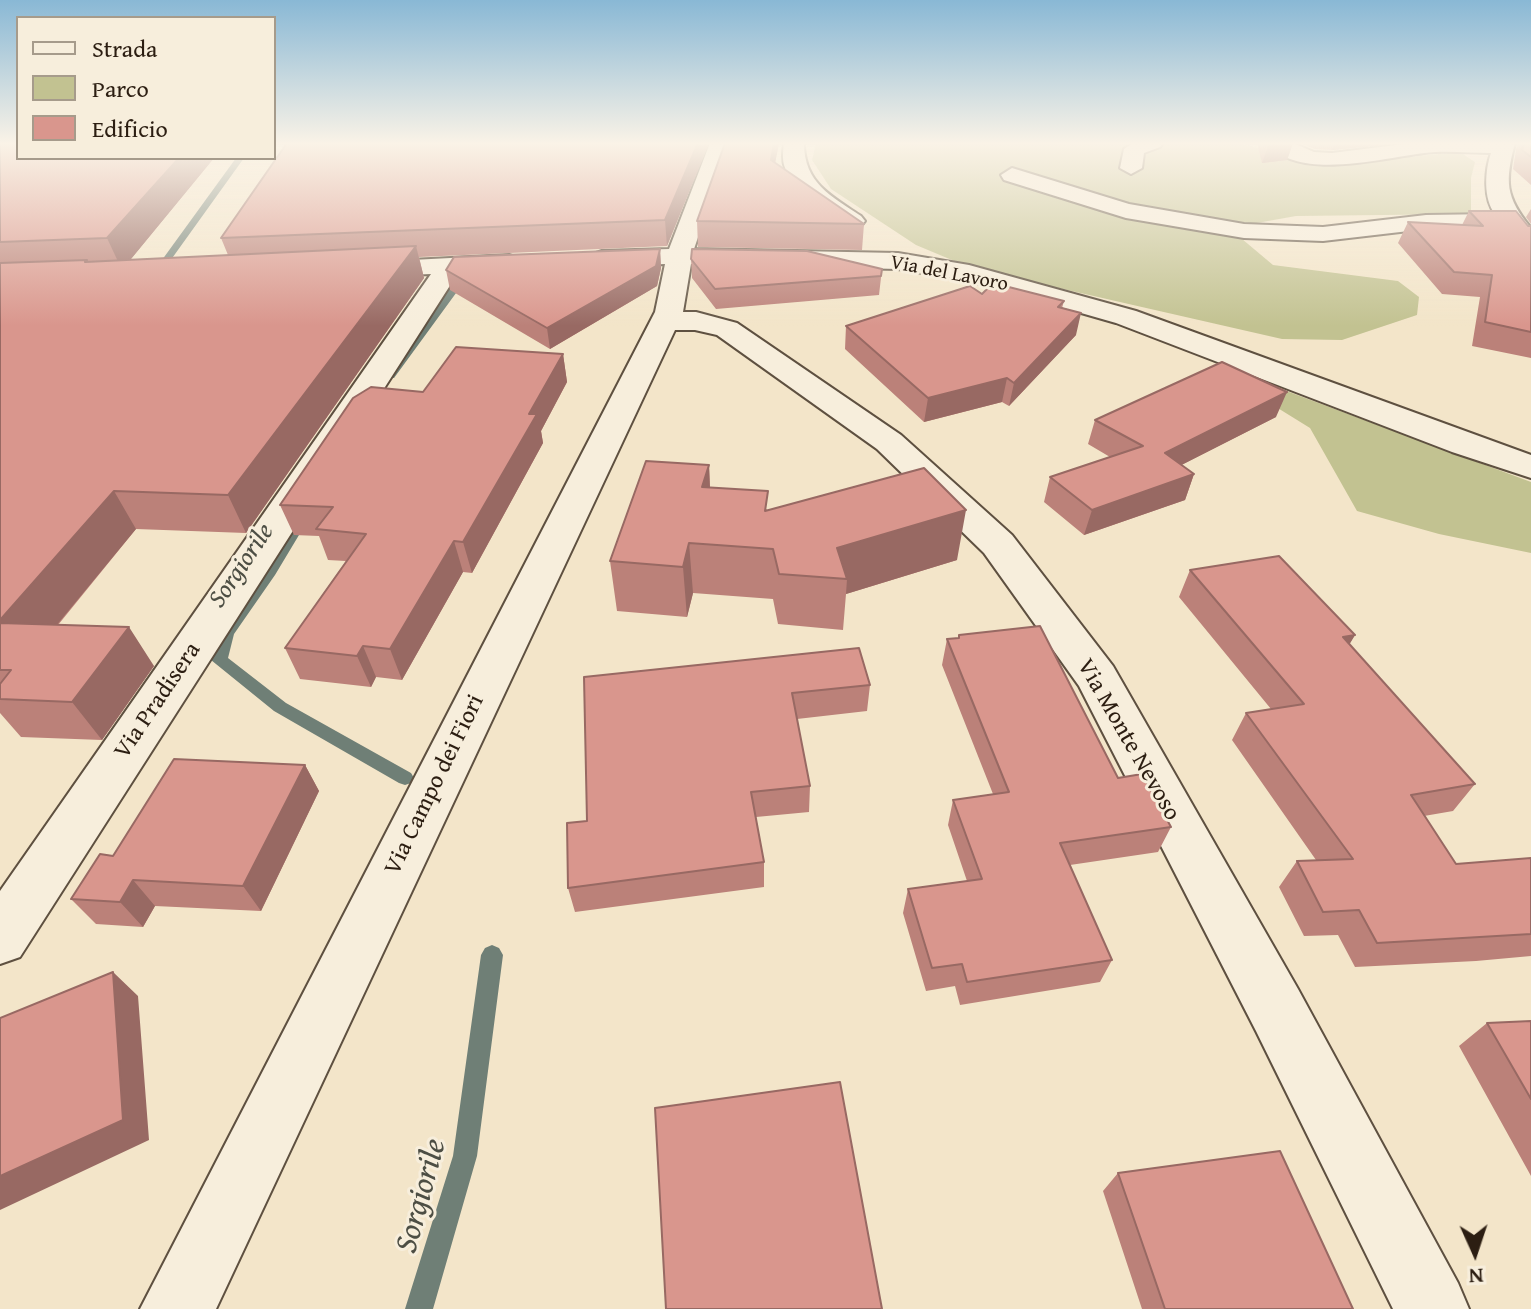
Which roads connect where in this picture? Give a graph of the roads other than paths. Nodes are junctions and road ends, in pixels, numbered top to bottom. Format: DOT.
graph roads {
  1 [pos="698,204"];
  2 [pos="829,204"];
  3 [pos="1098,204"];
  4 [pos="1501,204"];
  5 [pos="1512,222"];
  6 [pos="1531,244"];
  7 [pos="680,256"];
  8 [pos="570,260"];
  9 [pos="540,261"];
  10 [pos="898,261"];
  11 [pos="450,265"];
  12 [pos="333,270"];
  13 [pos="665,321"];
  14 [pos="1531,467"];
  15 [pos="0,938"];
  16 [pos="177,1309"];
  17 [pos="1432,1309"];
  1 -- 7 [label="street, Via Campo dei Fiori"];
  2 -- 10 [label="street"];
  3 -- 5 [label="street"];
  4 -- 5 [label="street"];
  5 -- 6 [label="street"];
  7 -- 8 [label="street, Via del Lavoro"];
  7 -- 10 [label="street, Via del Lavoro"];
  7 -- 13 [label="street, Via Campo dei Fiori"];
  9 -- 11 [label="street"];
  10 -- 14 [label="street, Via del Lavoro"];
  11 -- 12 [label="street"];
  11 -- 15 [label="street, Via Pradisera"];
  13 -- 16 [label="street, Via Campo dei Fiori"];
  13 -- 17 [label="street, Via Monte Nevoso"];
}
